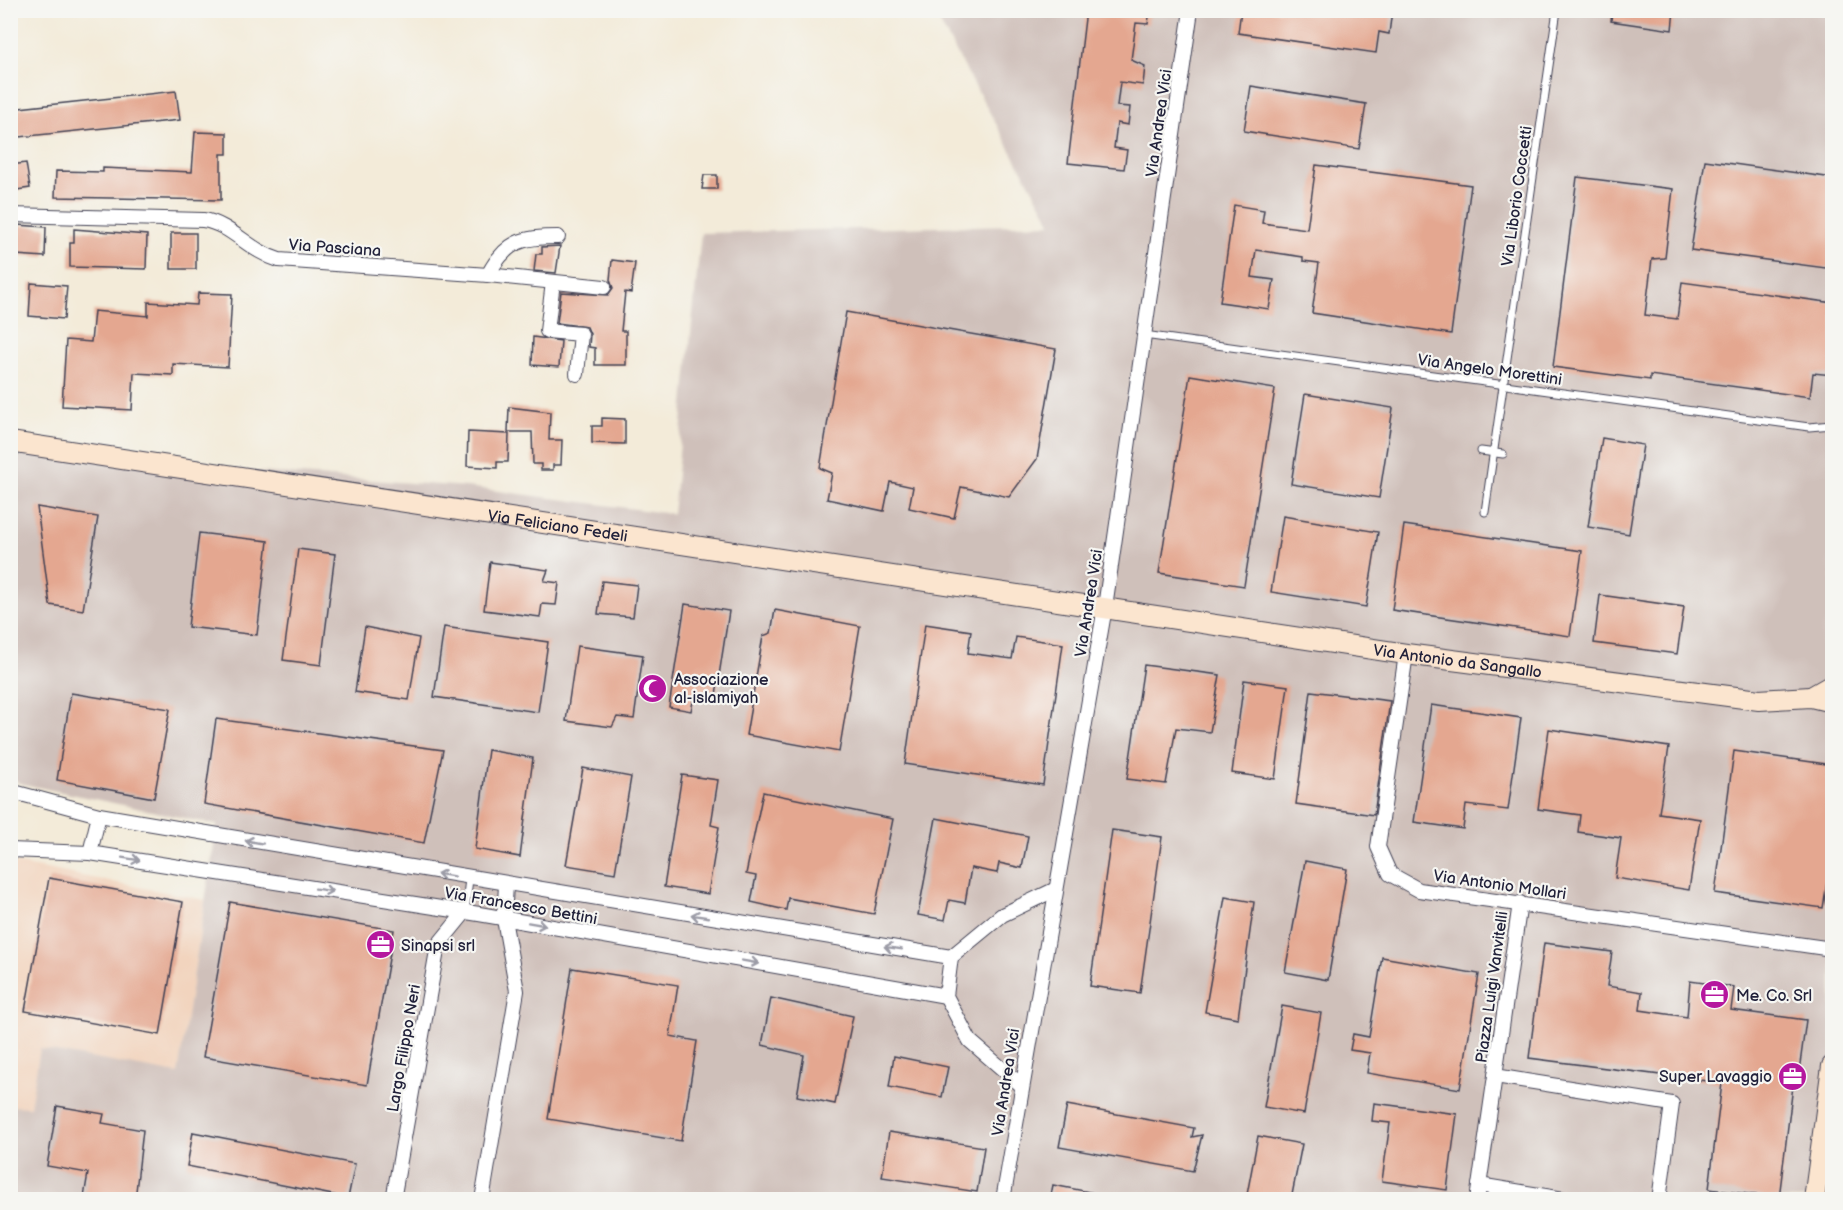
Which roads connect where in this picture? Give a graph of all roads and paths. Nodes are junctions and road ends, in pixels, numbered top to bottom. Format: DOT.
graph roads {
  1 [pos="1191,10"];
  2 [pos="1557,10"];
  3 [pos="10,215"];
  4 [pos="558,237"];
  5 [pos="488,275"];
  6 [pos="552,282"];
  7 [pos="604,287"];
  8 [pos="1144,335"];
  9 [pos="577,374"];
  10 [pos="1502,384"];
  11 [pos="1833,425"];
  12 [pos="10,442"];
  13 [pos="1481,451"];
  14 [pos="1493,453"];
  15 [pos="1503,454"];
  16 [pos="1485,512"];
  17 [pos="1105,607"];
  18 [pos="1406,654"];
  19 [pos="1833,685"];
  20 [pos="1811,697"];
  21 [pos="1833,702"];
  22 [pos="10,791"];
  23 [pos="99,816"];
  24 [pos="10,850"];
  25 [pos="90,852"];
  26 [pos="469,879"];
  27 [pos="506,885"];
  28 [pos="1054,890"];
  29 [pos="1520,903"];
  30 [pos="465,912"];
  31 [pos="504,919"];
  32 [pos="1833,949"];
  33 [pos="951,957"];
  34 [pos="946,996"];
  35 [pos="1833,1066"];
  36 [pos="1495,1077"];
  37 [pos="1021,1085"];
  38 [pos="1825,1179"];
  39 [pos="1479,1185"];
  40 [pos="393,1200"];
  41 [pos="482,1200"];
  42 [pos="1003,1200"];
  43 [pos="1477,1200"];
  44 [pos="1570,1200"];
  45 [pos="1659,1200"];
  46 [pos="1814,1200"];
  1 -- 8 [label="street, Via Andrea Vici"];
  2 -- 10 [label="lane, Via Liborio Coccetti"];
  3 -- 5 [label="street, Via Pasciana"];
  4 -- 5 [label="street"];
  5 -- 6 [label="street, Via Pasciana"];
  6 -- 7 [label="street, Via Pasciana"];
  6 -- 9 [label="street"];
  8 -- 10 [label="lane, Via Angelo Morettini"];
  8 -- 17 [label="street, Via Andrea Vici"];
  10 -- 11 [label="lane, Via Angelo Morettini"];
  10 -- 14 [label="lane, Via Liborio Coccetti"];
  12 -- 17 [label="street, Via Feliciano Fedeli"];
  13 -- 14 [label="lane"];
  14 -- 15 [label="lane"];
  14 -- 16 [label="lane, Via Liborio Coccetti"];
  17 -- 18 [label="street, Via Antonio da Sangallo"];
  17 -- 28 [label="street, Via Andrea Vici"];
  18 -- 20 [label="street, Via Antonio da Sangallo"];
  18 -- 29 [label="street, Via Antonio Mollari"];
  19 -- 20 [label="street, Via Antonio da Sangallo"];
  20 -- 21 [label="street, Via Antonio da Sangallo"];
  22 -- 23 [label="street, Via Francesco Bettini"];
  23 -- 25 [label="street"];
  26 -- 23 [label="street, Via Francesco Bettini, one-way"];
  24 -- 25 [label="street, Via Francesco Bettini"];
  25 -- 30 [label="street, Via Francesco Bettini, one-way"];
  26 -- 27 [label="street, Via Francesco Bettini"];
  26 -- 30 [label="lane"];
  27 -- 31 [label="street"];
  33 -- 27 [label="street, Via Francesco Bettini, one-way"];
  28 -- 33 [label="street"];
  28 -- 37 [label="street, Via Andrea Vici"];
  29 -- 32 [label="street, Via Antonio Mollari"];
  29 -- 36 [label="street, Piazza Luigi Vanvitelli"];
  30 -- 31 [label="street, Via Francesco Bettini"];
  30 -- 40 [label="street, Largo Filippo Neri"];
  31 -- 34 [label="street, Via Francesco Bettini, one-way"];
  31 -- 41 [label="street"];
  33 -- 34 [label="street"];
  34 -- 37 [label="street"];
  35 -- 38 [label="street"];
  36 -- 39 [label="street, Piazza Luigi Vanvitelli"];
  36 -- 45 [label="street, Piazza Luigi Vanvitelli"];
  37 -- 42 [label="street, Via Andrea Vici"];
  38 -- 46 [label="street"];
  39 -- 43 [label="street, Piazza Luigi Vanvitelli"];
  39 -- 44 [label="street"];
}
